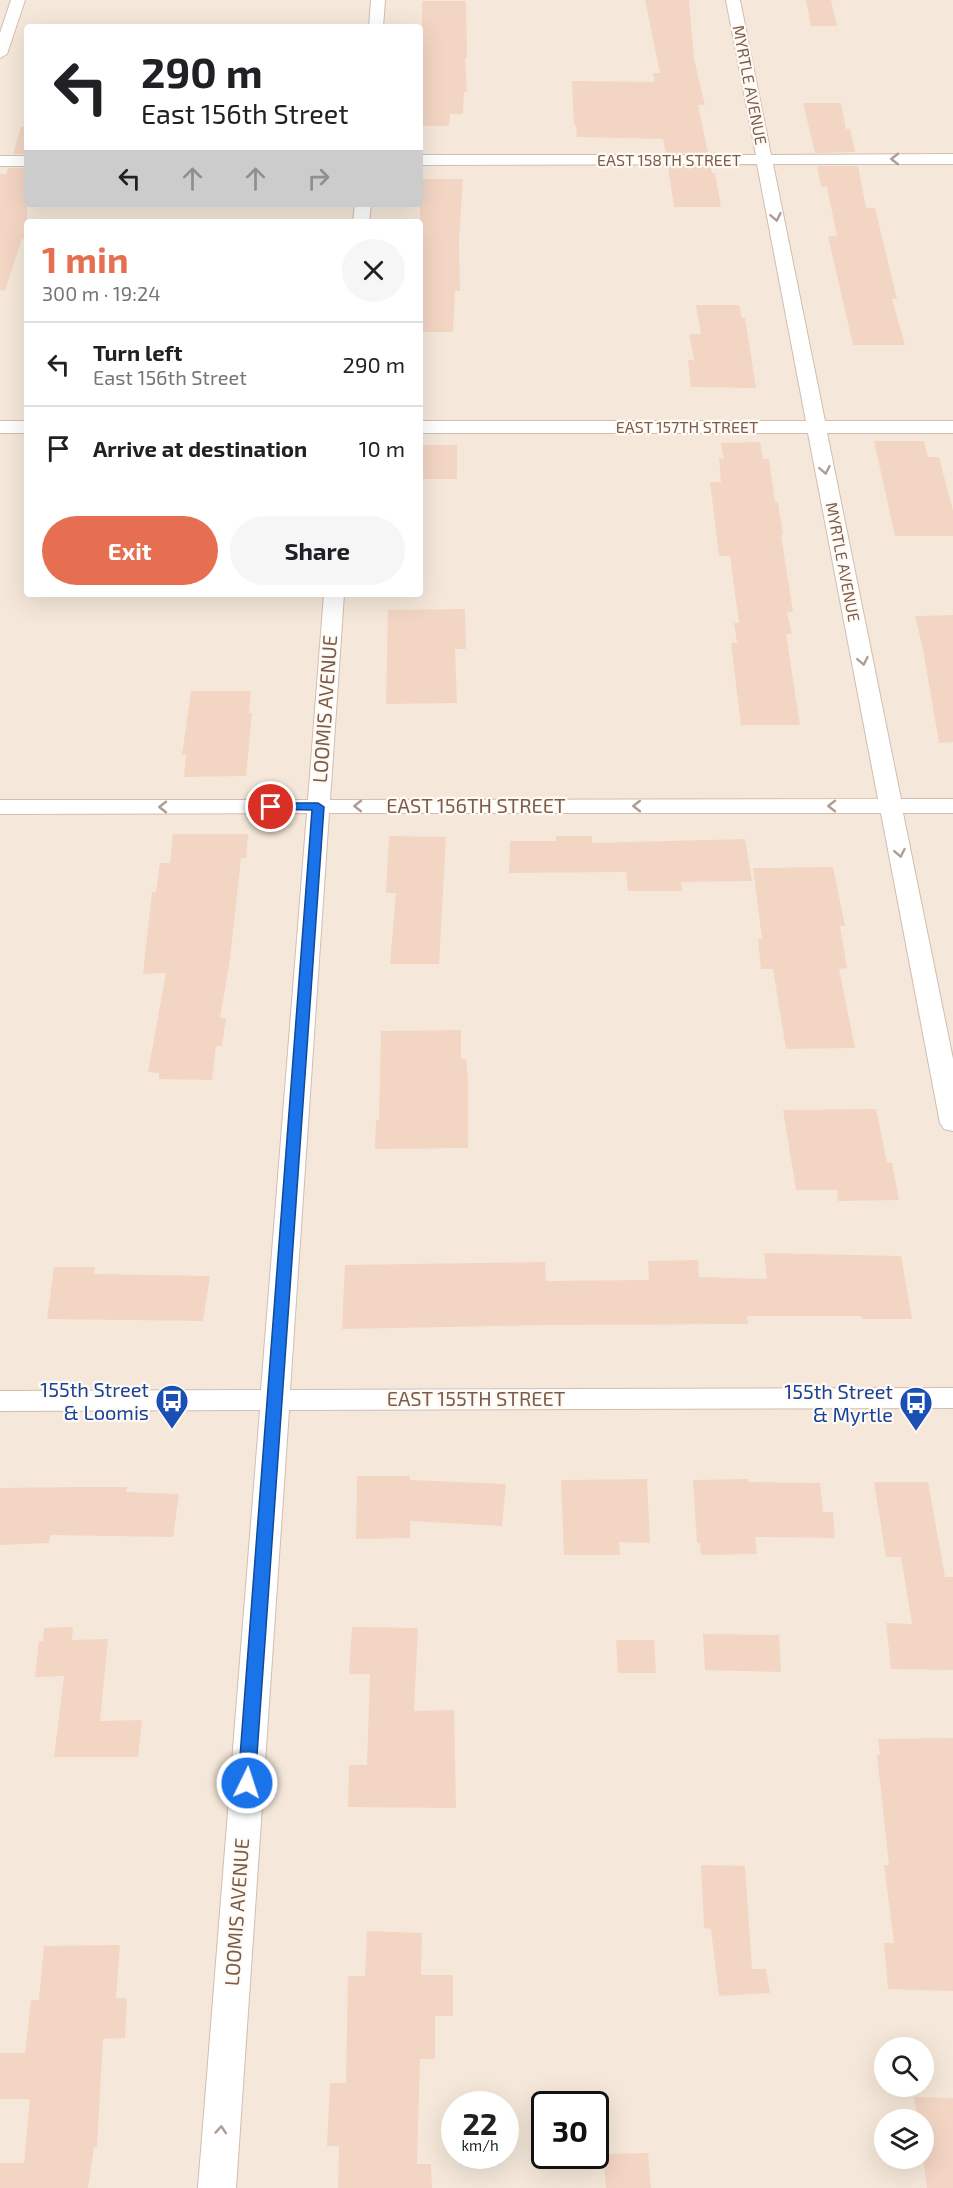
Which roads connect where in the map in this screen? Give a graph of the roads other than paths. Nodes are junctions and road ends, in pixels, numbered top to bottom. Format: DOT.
graph roads {
  1 [pos="18,0"];
  2 [pos="378,0"];
  3 [pos="733,0"];
  4 [pos="376,24"];
  5 [pos="0,54"];
  6 [pos="765,159"];
  7 [pos="953,159"];
  8 [pos="0,160"];
  9 [pos="24,160"];
  10 [pos="423,160"];
  11 [pos="0,427"];
  12 [pos="24,427"];
  13 [pos="423,427"];
  14 [pos="817,427"];
  15 [pos="953,427"];
  16 [pos="334,597"];
  17 [pos="891,806"];
  18 [pos="953,806"];
  19 [pos="0,807"];
  20 [pos="318,807"];
  21 [pos="953,1124"];
  22 [pos="953,1398"];
  23 [pos="274,1400"];
  24 [pos="0,1401"];
  25 [pos="217,2188"];
  1 -- 5 [label="street"];
  2 -- 4 [label="street"];
  3 -- 6 [label="street, MYRTLE AVENUE"];
  7 -- 6 [label="street, EAST 158TH STREET, one-way"];
  6 -- 10 [label="street, EAST 158TH STREET"];
  6 -- 14 [label="street, MYRTLE AVENUE, one-way"];
  8 -- 9 [label="street"];
  11 -- 12 [label="street"];
  13 -- 14 [label="street, EAST 157TH STREET"];
  14 -- 15 [label="street, EAST 157TH STREET"];
  14 -- 17 [label="street, MYRTLE AVENUE, one-way"];
  16 -- 20 [label="street, LOOMIS AVENUE"];
  17 -- 18 [label="street, EAST 156TH STREET"];
  17 -- 20 [label="street, EAST 156TH STREET, one-way"];
  17 -- 21 [label="street, MYRTLE AVENUE, one-way"];
  20 -- 19 [label="street, EAST 156TH STREET, one-way"];
  20 -- 23 [label="street, LOOMIS AVENUE"];
  22 -- 23 [label="street, EAST 155TH STREET"];
  23 -- 24 [label="street, EAST 155TH STREET"];
  25 -- 23 [label="street, LOOMIS AVENUE, one-way"];
}
